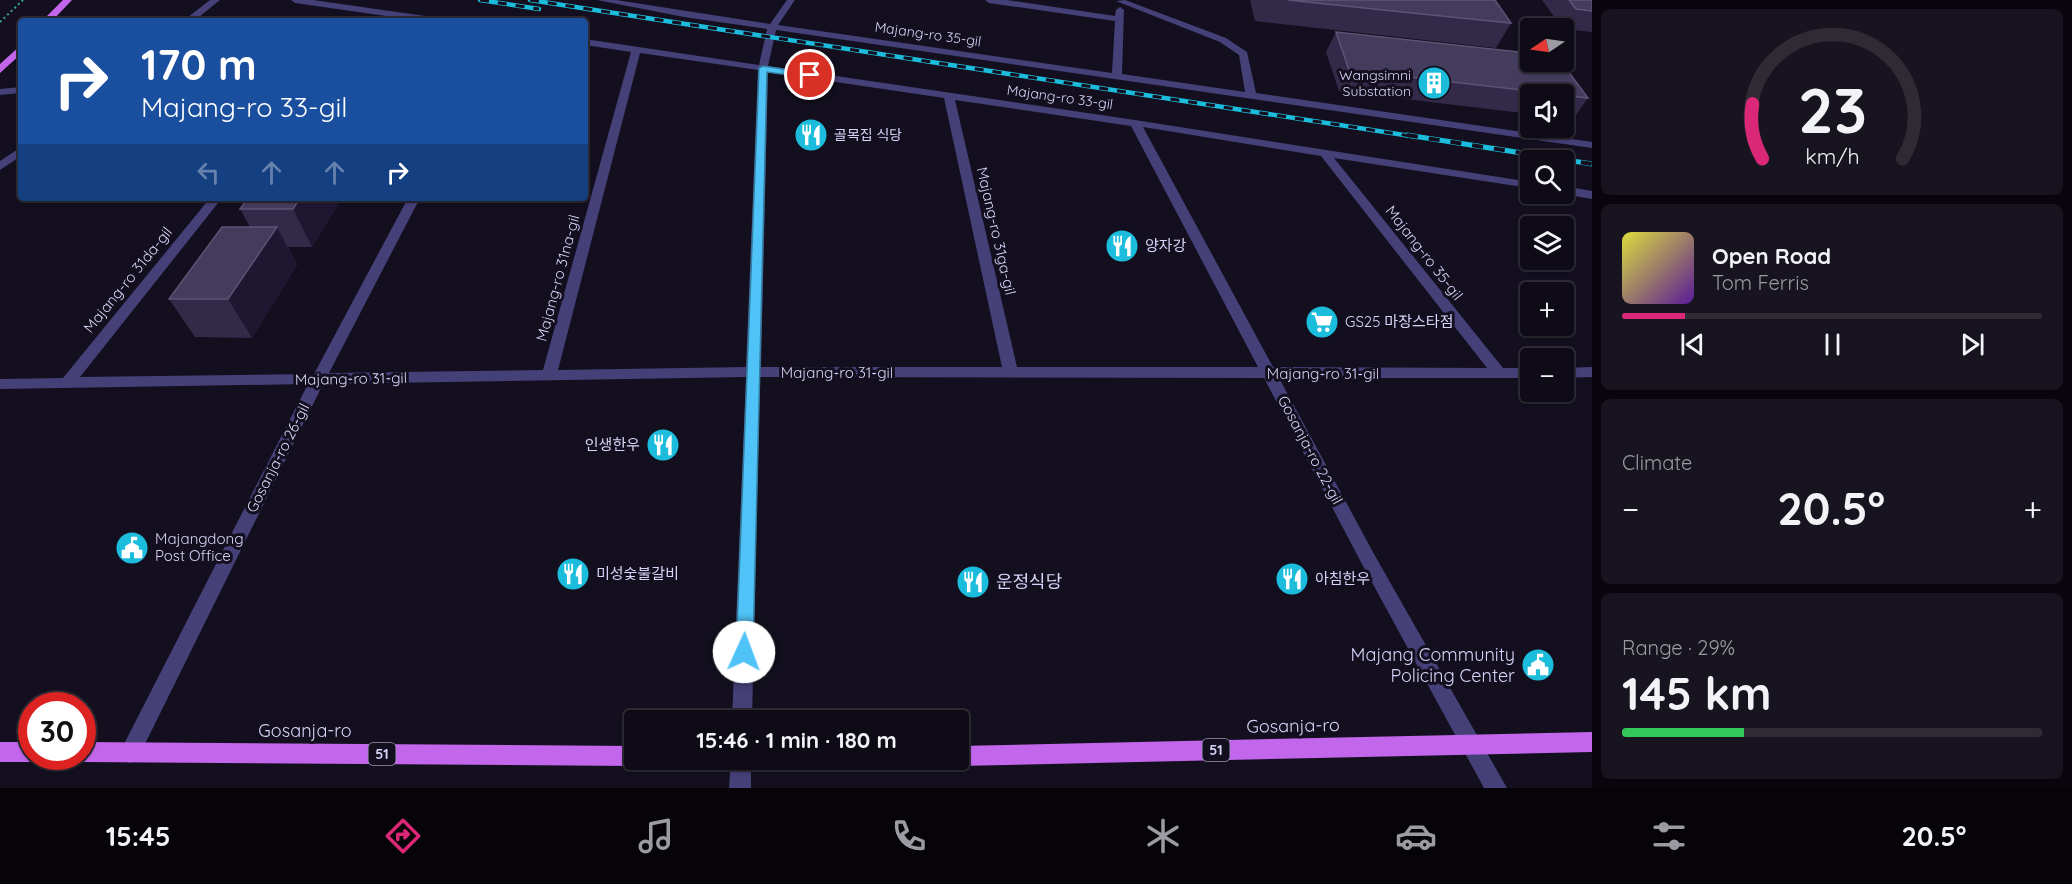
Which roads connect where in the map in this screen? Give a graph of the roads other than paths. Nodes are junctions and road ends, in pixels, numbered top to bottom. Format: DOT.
graph roads {
  1 [pos="68,0"];
  2 [pos="216,0"];
  3 [pos="295,0"];
  4 [pos="601,0"];
  5 [pos="791,0"];
  6 [pos="989,0"];
  7 [pos="1120,1"];
  8 [pos="368,11"];
  9 [pos="50,18"];
  10 [pos="192,18"];
  11 [pos="362,18"];
  12 [pos="418,18"];
  13 [pos="1119,19"];
  14 [pos="772,27"];
  15 [pos="588,42"];
  16 [pos="636,50"];
  17 [pos="18,51"];
  18 [pos="763,68"];
  19 [pos="0,70"];
  20 [pos="1117,76"];
  21 [pos="18,90"];
  22 [pos="0,92"];
  23 [pos="1251,95"];
  24 [pos="949,96"];
  25 [pos="1135,123"];
  26 [pos="1592,145"];
  27 [pos="18,152"];
  28 [pos="1324,153"];
  29 [pos="0,167"];
  30 [pos="1520,183"];
  31 [pos="1574,192"];
  32 [pos="1592,195"];
  33 [pos="214,201"];
  34 [pos="412,201"];
  35 [pos="754,372"];
  36 [pos="1592,372"];
  37 [pos="1011,373"];
  38 [pos="1499,373"];
  39 [pos="1520,373"];
  40 [pos="1574,373"];
  41 [pos="1270,374"];
  42 [pos="549,376"];
  43 [pos="318,380"];
  44 [pos="67,383"];
  45 [pos="0,384"];
  46 [pos="742,710"];
  47 [pos="1592,742"];
  48 [pos="1473,744"];
  49 [pos="0,752"];
  50 [pos="18,752"];
  51 [pos="96,753"];
  52 [pos="130,753"];
  53 [pos="624,756"];
  54 [pos="969,756"];
  55 [pos="741,770"];
  56 [pos="740,788"];
  57 [pos="1496,788"];
  1 -- 9 [label="main road"];
  2 -- 10 [label="street"];
  3 -- 8 [label="street"];
  4 -- 14 [label="street, Majang-ro 35-gil"];
  5 -- 14 [label="street"];
  6 -- 13 [label="street"];
  7 -- 13 [label="street"];
  7 -- 23 [label="street"];
  8 -- 11 [label="street"];
  8 -- 12 [label="street"];
  13 -- 20 [label="street"];
  14 -- 18 [label="street"];
  14 -- 20 [label="street, Majang-ro 35-gil"];
  15 -- 16 [label="street, Majang-ro 33-gil"];
  16 -- 18 [label="street, Majang-ro 33-gil"];
  16 -- 42 [label="street, Majang-ro 31na-gil"];
  17 -- 19 [label="main road"];
  18 -- 24 [label="street, Majang-ro 33-gil"];
  18 -- 35 [label="street"];
  20 -- 23 [label="street, Majang-ro 35-gil"];
  21 -- 22 [label="street"];
  23 -- 26 [label="street, Majang-ro 35-gil"];
  24 -- 25 [label="street, Majang-ro 33-gil"];
  24 -- 37 [label="street, Majang-ro 31ga-gil"];
  25 -- 28 [label="street, Majang-ro 33-gil"];
  25 -- 41 [label="street, Gosanja-ro 22-gil"];
  27 -- 29 [label="street"];
  28 -- 30 [label="street, Majang-ro 33-gil"];
  28 -- 38 [label="street, Majang-ro 35-gil"];
  31 -- 32 [label="street"];
  33 -- 44 [label="street, Majang-ro 31da-gil"];
  34 -- 43 [label="street, Gosanja-ro 26-gil"];
  35 -- 37 [label="street, Majang-ro 31-gil"];
  35 -- 42 [label="street, Majang-ro 31-gil"];
  35 -- 46 [label="street"];
  36 -- 40 [label="street"];
  37 -- 41 [label="street, Majang-ro 31-gil"];
  38 -- 39 [label="street, Majang-ro 31-gil"];
  38 -- 41 [label="street, Majang-ro 31-gil"];
  41 -- 48 [label="street, Gosanja-ro 22-gil"];
  42 -- 43 [label="street, Majang-ro 31-gil"];
  43 -- 44 [label="street, Majang-ro 31-gil"];
  43 -- 52 [label="street, Gosanja-ro 26-gil"];
  44 -- 45 [label="street, Majang-ro 31-gil"];
  47 -- 48 [label="main road, Gosanja-ro / 51"];
  48 -- 54 [label="main road, Gosanja-ro / 51"];
  48 -- 57 [label="street, Gosanja-ro 22-gil"];
  49 -- 50 [label="main road"];
  51 -- 52 [label="main road, Gosanja-ro / 51"];
  52 -- 53 [label="main road, Gosanja-ro / 51"];
  55 -- 56 [label="street"];
}
